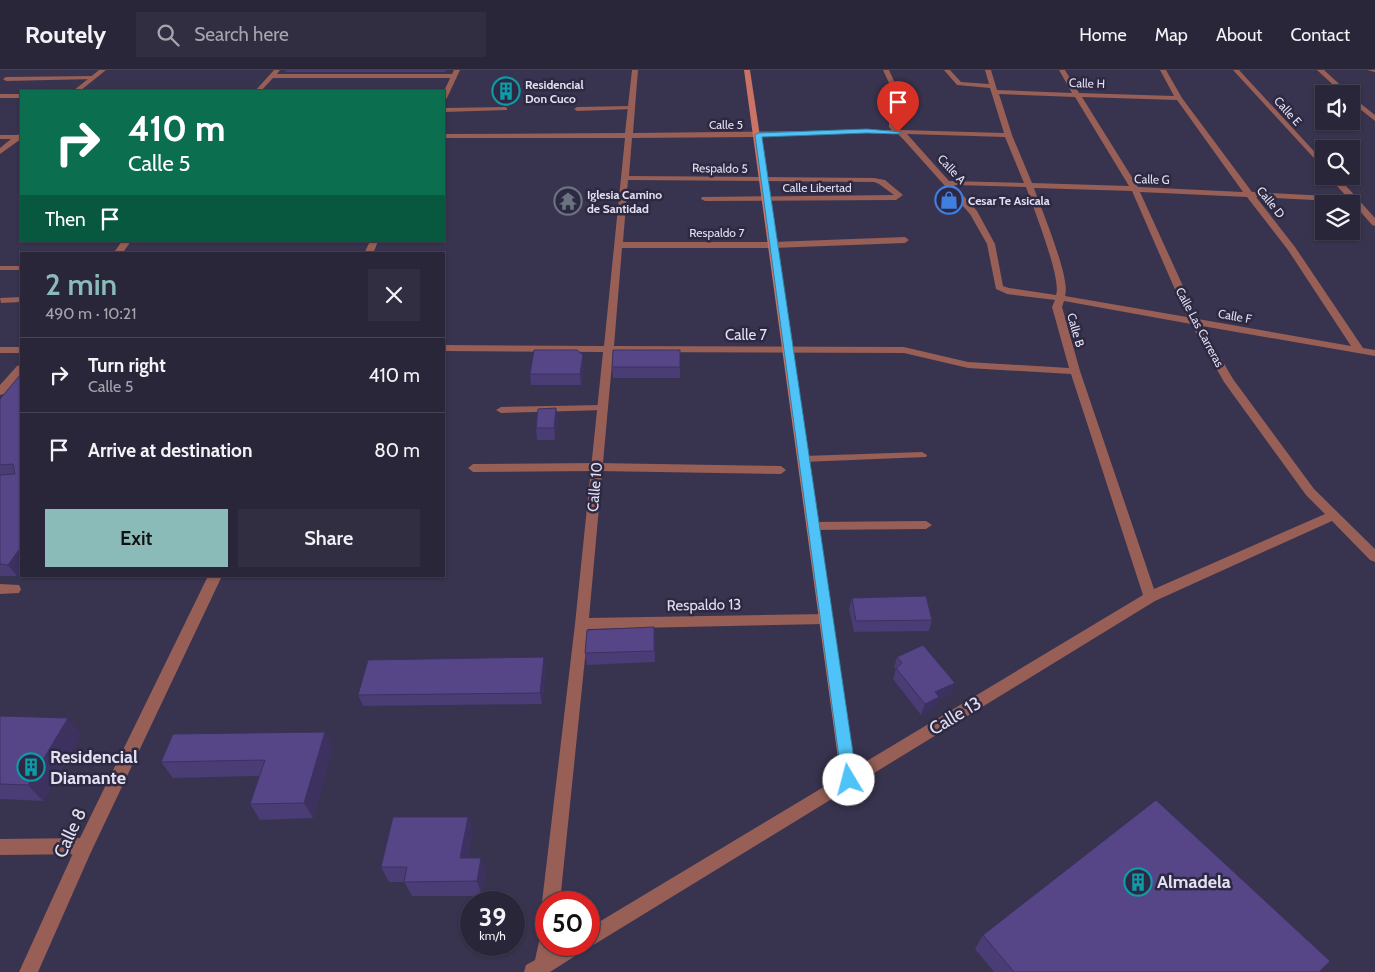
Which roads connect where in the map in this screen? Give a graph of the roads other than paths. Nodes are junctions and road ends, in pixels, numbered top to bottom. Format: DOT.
graph roads {
  1 [pos="103,70"];
  2 [pos="634,70"];
  3 [pos="747,70"];
  4 [pos="886,70"];
  5 [pos="947,70"];
  6 [pos="988,70"];
  7 [pos="1062,70"];
  8 [pos="1163,70"];
  9 [pos="1236,70"];
  10 [pos="1320,70"];
  11 [pos="1370,70"];
  12 [pos="1375,70"];
  13 [pos="274,73"];
  14 [pos="456,73"];
  15 [pos="92,78"];
  16 [pos="6,79"];
  17 [pos="1337,85"];
  18 [pos="994,89"];
  19 [pos="77,90"];
  20 [pos="259,90"];
  21 [pos="1078,94"];
  22 [pos="0,96"];
  23 [pos="20,96"];
  24 [pos="445,96"];
  25 [pos="1179,98"];
  26 [pos="1360,106"];
  27 [pos="632,108"];
  28 [pos="504,109"];
  29 [pos="577,109"];
  30 [pos="445,110"];
  31 [pos="1375,118"];
  32 [pos="898,132"];
  33 [pos="630,135"];
  34 [pos="758,135"];
  35 [pos="1008,135"];
  36 [pos="20,136"];
  37 [pos="445,136"];
  38 [pos="0,137"];
  39 [pos="0,152"];
  40 [pos="1315,157"];
  41 [pos="626,178"];
  42 [pos="764,180"];
  43 [pos="950,184"];
  44 [pos="1029,185"];
  45 [pos="1340,185"];
  46 [pos="1135,189"];
  47 [pos="1248,194"];
  48 [pos="1349,195"];
  49 [pos="898,196"];
  50 [pos="767,198"];
  51 [pos="1315,198"];
  52 [pos="705,199"];
  53 [pos="1360,207"];
  54 [pos="1375,223"];
  55 [pos="905,240"];
  56 [pos="126,242"];
  57 [pos="619,245"];
  58 [pos="773,245"];
  59 [pos="119,252"];
  60 [pos="0,268"];
  61 [pos="20,268"];
  62 [pos="1061,298"];
  63 [pos="1,300"];
  64 [pos="20,300"];
  65 [pos="1194,321"];
  66 [pos="445,348"];
  67 [pos="0,350"];
  68 [pos="20,350"];
  69 [pos="608,350"];
  70 [pos="787,350"];
  71 [pos="1359,350"];
  72 [pos="1375,353"];
  73 [pos="20,369"];
  74 [pos="1075,371"];
  75 [pos="0,392"];
  76 [pos="603,408"];
  77 [pos="501,410"];
  78 [pos="922,455"];
  79 [pos="803,459"];
  80 [pos="597,466"];
  81 [pos="473,468"];
  82 [pos="781,470"];
  83 [pos="1332,516"];
  84 [pos="926,524"];
  85 [pos="812,526"];
  86 [pos="1375,557"];
  87 [pos="215,577"];
  88 [pos="1150,597"];
  89 [pos="826,619"];
  90 [pos="582,624"];
  91 [pos="849,780"];
  92 [pos="85,846"];
  93 [pos="0,847"];
  94 [pos="552,891"];
  95 [pos="600,931"];
  96 [pos="542,956"];
  97 [pos="558,956"];
  98 [pos="538,968"];
  99 [pos="28,972"];
  1 -- 15 [label="street"];
  2 -- 27 [label="street, Calle 10"];
  3 -- 34 [label="main road"];
  4 -- 32 [label="street"];
  5 -- 18 [label="street, Calle H"];
  6 -- 18 [label="street, Calle B"];
  7 -- 21 [label="street, Calle Las Carreras"];
  8 -- 25 [label="street, Calle D"];
  9 -- 40 [label="street, Calle E"];
  10 -- 17 [label="street"];
  11 -- 12 [label="street"];
  13 -- 14 [label="street"];
  13 -- 20 [label="street"];
  14 -- 24 [label="street"];
  15 -- 16 [label="lane"];
  15 -- 19 [label="street"];
  18 -- 21 [label="street, Calle H"];
  18 -- 35 [label="street, Calle B"];
  21 -- 25 [label="street, Calle H"];
  21 -- 46 [label="street, Calle Las Carreras"];
  22 -- 23 [label="street"];
  25 -- 47 [label="street, Calle D"];
  26 -- 31 [label="street"];
  27 -- 29 [label="lane"];
  27 -- 33 [label="street, Calle 10"];
  28 -- 30 [label="lane"];
  32 -- 34 [label="street, Calle 5"];
  32 -- 35 [label="street, Calle 5"];
  32 -- 43 [label="street, Calle A"];
  33 -- 34 [label="street, Calle 5"];
  33 -- 37 [label="street, Calle 5"];
  33 -- 41 [label="street, Calle 10"];
  34 -- 42 [label="main road"];
  35 -- 44 [label="street, Calle B"];
  36 -- 38 [label="street"];
  36 -- 39 [label="street"];
  41 -- 42 [label="street, Respaldo 5"];
  41 -- 57 [label="street, Calle 10"];
  42 -- 49 [label="street, Respaldo 5"];
  42 -- 50 [label="main road"];
  43 -- 44 [label="street, Calle G"];
  43 -- 62 [label="street, Calle A"];
  44 -- 46 [label="street, Calle G"];
  44 -- 62 [label="street, Calle B"];
  45 -- 48 [label="street"];
  46 -- 47 [label="street, Calle G"];
  46 -- 65 [label="street, Calle Las Carreras"];
  47 -- 51 [label="street, Calle G"];
  47 -- 71 [label="street, Calle D"];
  49 -- 50 [label="street, Calle Libertad"];
  50 -- 52 [label="street, Calle Libertad"];
  50 -- 58 [label="main road"];
  53 -- 54 [label="street"];
  55 -- 58 [label="street, Respaldo 7"];
  56 -- 59 [label="street"];
  57 -- 58 [label="street, Respaldo 7"];
  57 -- 69 [label="street, Calle 10"];
  58 -- 70 [label="main road"];
  60 -- 61 [label="lane"];
  62 -- 65 [label="street, Calle F"];
  62 -- 74 [label="street, Calle B"];
  63 -- 64 [label="lane"];
  65 -- 71 [label="street, Calle F"];
  65 -- 83 [label="street, Calle Las Carreras"];
  66 -- 69 [label="street, Calle 7"];
  67 -- 68 [label="street"];
  69 -- 70 [label="street, Calle 7"];
  69 -- 76 [label="street, Calle 10"];
  70 -- 74 [label="street, Calle 7"];
  70 -- 79 [label="main road"];
  71 -- 72 [label="street, Calle F"];
  73 -- 75 [label="street"];
  74 -- 88 [label="street, Calle B"];
  76 -- 77 [label="lane"];
  76 -- 80 [label="street, Calle 10"];
  78 -- 79 [label="lane"];
  79 -- 85 [label="main road"];
  80 -- 81 [label="lane"];
  80 -- 82 [label="lane"];
  80 -- 90 [label="street, Calle 10"];
  83 -- 86 [label="street, Calle Las Carreras"];
  83 -- 88 [label="street, Calle 13"];
  84 -- 85 [label="lane"];
  85 -- 89 [label="main road"];
  87 -- 92 [label="street, Calle 8"];
  88 -- 91 [label="street, Calle 13"];
  89 -- 90 [label="street, Respaldo 13"];
  89 -- 91 [label="main road"];
  90 -- 94 [label="street, Calle 10"];
  91 -- 95 [label="street, Calle 13"];
  92 -- 93 [label="street"];
  92 -- 99 [label="street, Calle 8"];
  96 -- 98 [label="street"];
  97 -- 98 [label="street"];
}
